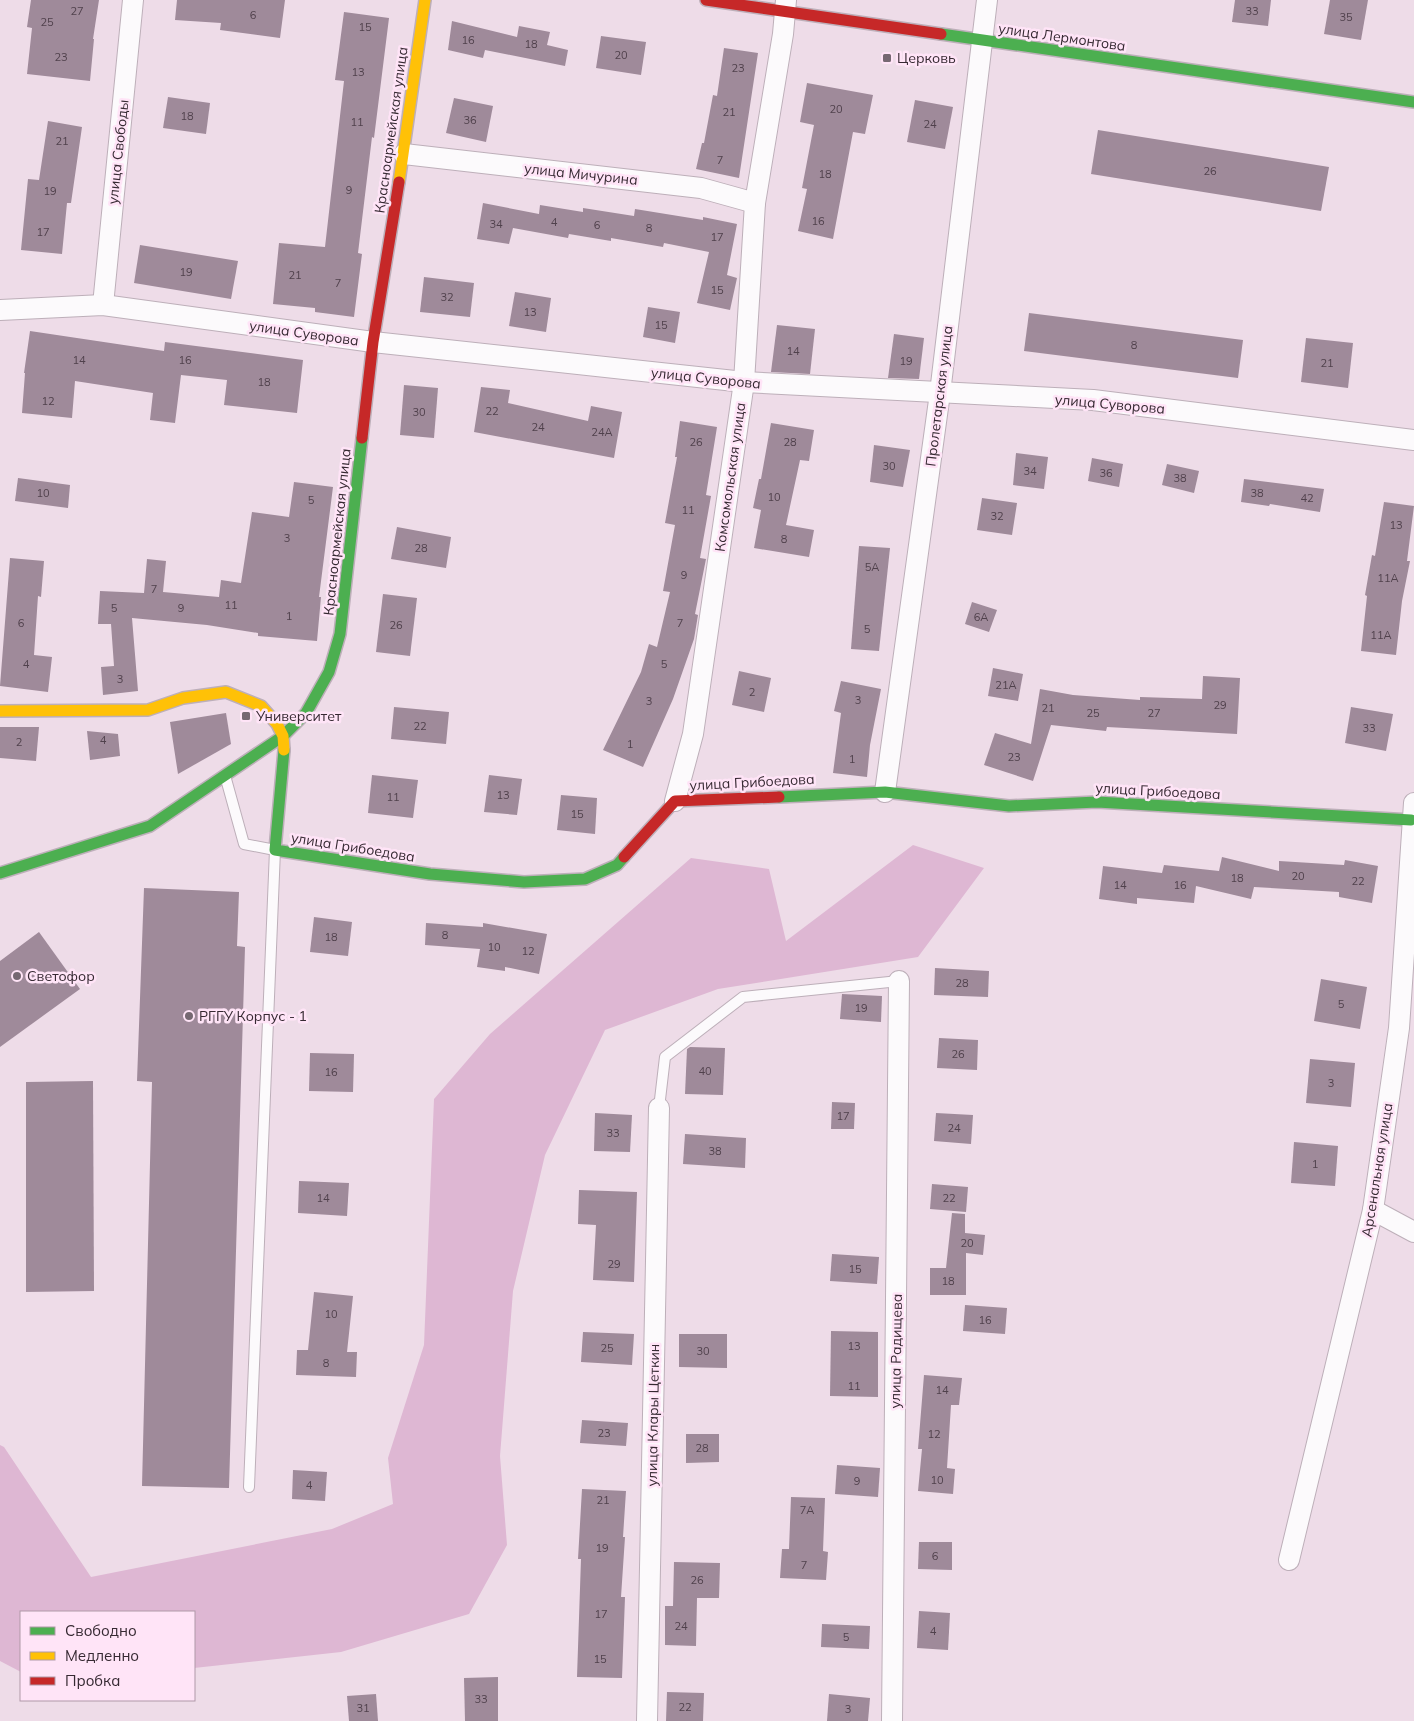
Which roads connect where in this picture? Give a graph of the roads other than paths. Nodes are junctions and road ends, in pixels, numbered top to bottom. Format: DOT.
graph roads {
  1 [pos="133,0"];
  2 [pos="425,0"];
  3 [pos="706,0"];
  4 [pos="987,0"];
  5 [pos="786,5"];
  6 [pos="983,41"];
  7 [pos="1414,102"];
  8 [pos="404,154"];
  9 [pos="755,203"];
  10 [pos="103,304"];
  11 [pos="0,310"];
  12 [pos="373,342"];
  13 [pos="744,382"];
  14 [pos="940,393"];
  15 [pos="1414,440"];
  16 [pos="0,711"];
  17 [pos="283,736"];
  18 [pos="225,777"];
  19 [pos="885,792"];
  20 [pos="675,801"];
  21 [pos="1413,812"];
  22 [pos="275,850"];
  23 [pos="0,873"];
  24 [pos="899,981"];
  25 [pos="659,1108"];
  26 [pos="1373,1210"];
  27 [pos="1414,1232"];
  28 [pos="249,1487"];
  29 [pos="1289,1560"];
  30 [pos="647,1721"];
  31 [pos="892,1721"];
  1 -- 10 [label="street, улица Свободы"];
  2 -- 8 [label="main road, Красноармейская улица"];
  3 -- 5 [label="main road, улица Лермонтова"];
  4 -- 6 [label="street, Пролетарская улица"];
  5 -- 6 [label="main road, улица Лермонтова"];
  5 -- 9 [label="street, Комсомольская улица"];
  6 -- 7 [label="main road, улица Лермонтова"];
  6 -- 14 [label="street, Пролетарская улица"];
  8 -- 9 [label="street, улица Мичурина"];
  8 -- 12 [label="main road, Красноармейская улица"];
  9 -- 13 [label="street, Комсомольская улица"];
  10 -- 11 [label="street, улица Суворова"];
  10 -- 12 [label="street, улица Суворова"];
  12 -- 13 [label="street, улица Суворова"];
  12 -- 17 [label="main road, Красноармейская улица"];
  13 -- 14 [label="street, улица Суворова"];
  13 -- 20 [label="street, Комсомольская улица"];
  14 -- 15 [label="street, улица Суворова"];
  14 -- 19 [label="street, Пролетарская улица"];
  16 -- 17 [label="main road"];
  17 -- 18 [label="main road, Красноармейская улица"];
  17 -- 22 [label="main road, улица Грибоедова"];
  18 -- 22 [label="lane"];
  18 -- 23 [label="main road, Красноармейская улица"];
  19 -- 20 [label="main road, улица Грибоедова"];
  19 -- 21 [label="main road, улица Грибоедова"];
  20 -- 22 [label="main road, улица Грибоедова"];
  21 -- 26 [label="street, Арсенальная улица"];
  22 -- 28 [label="lane"];
  24 -- 25 [label="lane"];
  24 -- 31 [label="street, улица Радищева"];
  25 -- 30 [label="street, улица Клары Цеткин"];
  26 -- 27 [label="street"];
  26 -- 29 [label="street, Арсенальная улица"];
}
